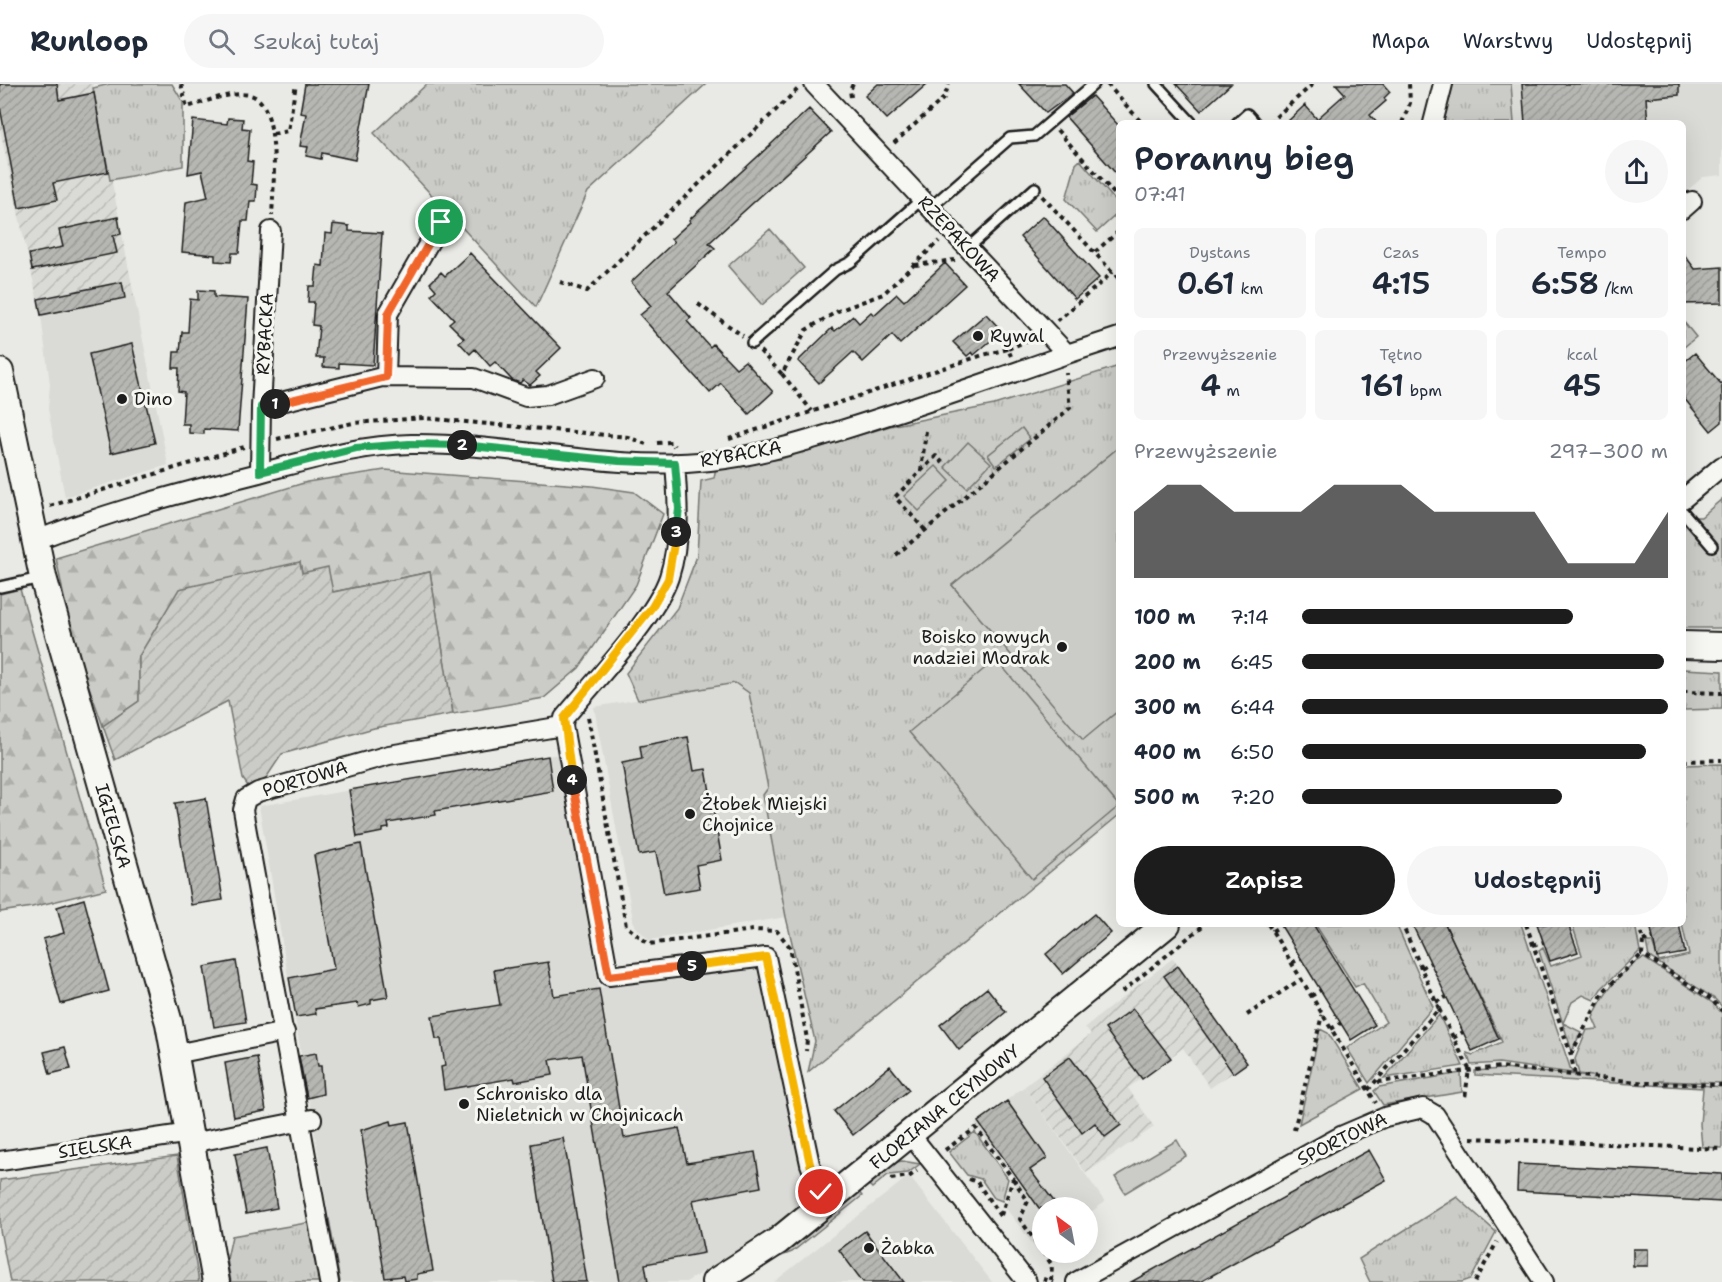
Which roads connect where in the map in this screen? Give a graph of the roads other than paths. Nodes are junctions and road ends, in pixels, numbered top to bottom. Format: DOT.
graph roads {
  1 [pos="814,84"];
  2 [pos="1094,84"];
  3 [pos="1156,84"];
  4 [pos="1443,84"];
  5 [pos="1189,120"];
  6 [pos="1240,120"];
  7 [pos="1252,120"];
  8 [pos="1434,120"];
  9 [pos="1035,188"];
  10 [pos="926,204"];
  11 [pos="441,222"];
  12 [pos="271,231"];
  13 [pos="965,254"];
  14 [pos="1116,338"];
  15 [pos="752,343"];
  16 [pos="1067,354"];
  17 [pos="0,372"];
  18 [pos="386,377"];
  19 [pos="595,378"];
  20 [pos="261,407"];
  21 [pos="679,457"];
  22 [pos="1722,466"];
  23 [pos="260,472"];
  24 [pos="1686,496"];
  25 [pos="1686,516"];
  26 [pos="34,541"];
  27 [pos="1712,546"];
  28 [pos="44,577"];
  29 [pos="0,587"];
  30 [pos="1686,645"];
  31 [pos="1722,646"];
  32 [pos="563,726"];
  33 [pos="1163,927"];
  34 [pos="285,1032"];
  35 [pos="175,1054"];
  36 [pos="307,1120"];
  37 [pos="910,1134"];
  38 [pos="191,1138"];
  39 [pos="0,1161"];
  40 [pos="829,1201"];
  41 [pos="216,1282"];
  42 [pos="329,1282"];
  43 [pos="715,1282"];
  44 [pos="1027,1282"];
  45 [pos="1076,1282"];
  46 [pos="1544,1282"];
  1 -- 10 [label="street, RZEPAKOWA"];
  2 -- 10 [label="lane"];
  3 -- 5 [label="lane"];
  4 -- 8 [label="street"];
  6 -- 7 [label="lane"];
  9 -- 13 [label="lane"];
  10 -- 13 [label="street, RZEPAKOWA"];
  10 -- 15 [label="lane"];
  11 -- 18 [label="street"];
  12 -- 20 [label="street, RYBACKA"];
  13 -- 16 [label="street, RZEPAKOWA"];
  14 -- 16 [label="street"];
  16 -- 21 [label="street, RYBACKA"];
  17 -- 26 [label="street, IGIELSKA"];
  18 -- 19 [label="street"];
  18 -- 20 [label="street"];
  20 -- 23 [label="street, RYBACKA"];
  21 -- 23 [label="street, RYBACKA"];
  21 -- 32 [label="street"];
  22 -- 24 [label="street"];
  23 -- 26 [label="street, RYBACKA"];
  25 -- 27 [label="lane"];
  26 -- 28 [label="street, IGIELSKA"];
  28 -- 29 [label="lane"];
  28 -- 35 [label="street, IGIELSKA"];
  30 -- 31 [label="street"];
  32 -- 34 [label="street, PORTOWA"];
  32 -- 40 [label="street"];
  33 -- 37 [label="street, FLORIANA CEYNOWY"];
  34 -- 35 [label="street"];
  34 -- 36 [label="street, PORTOWA"];
  35 -- 38 [label="street, IGIELSKA"];
  36 -- 38 [label="street"];
  36 -- 42 [label="street, PORTOWA"];
  37 -- 40 [label="street, FLORIANA CEYNOWY"];
  37 -- 44 [label="street"];
  38 -- 39 [label="street, SIELSKA"];
  38 -- 41 [label="street, IGIELSKA"];
  40 -- 43 [label="street, FLORIANA CEYNOWY"];
  45 -- 46 [label="street, SPORTOWA"];
}
